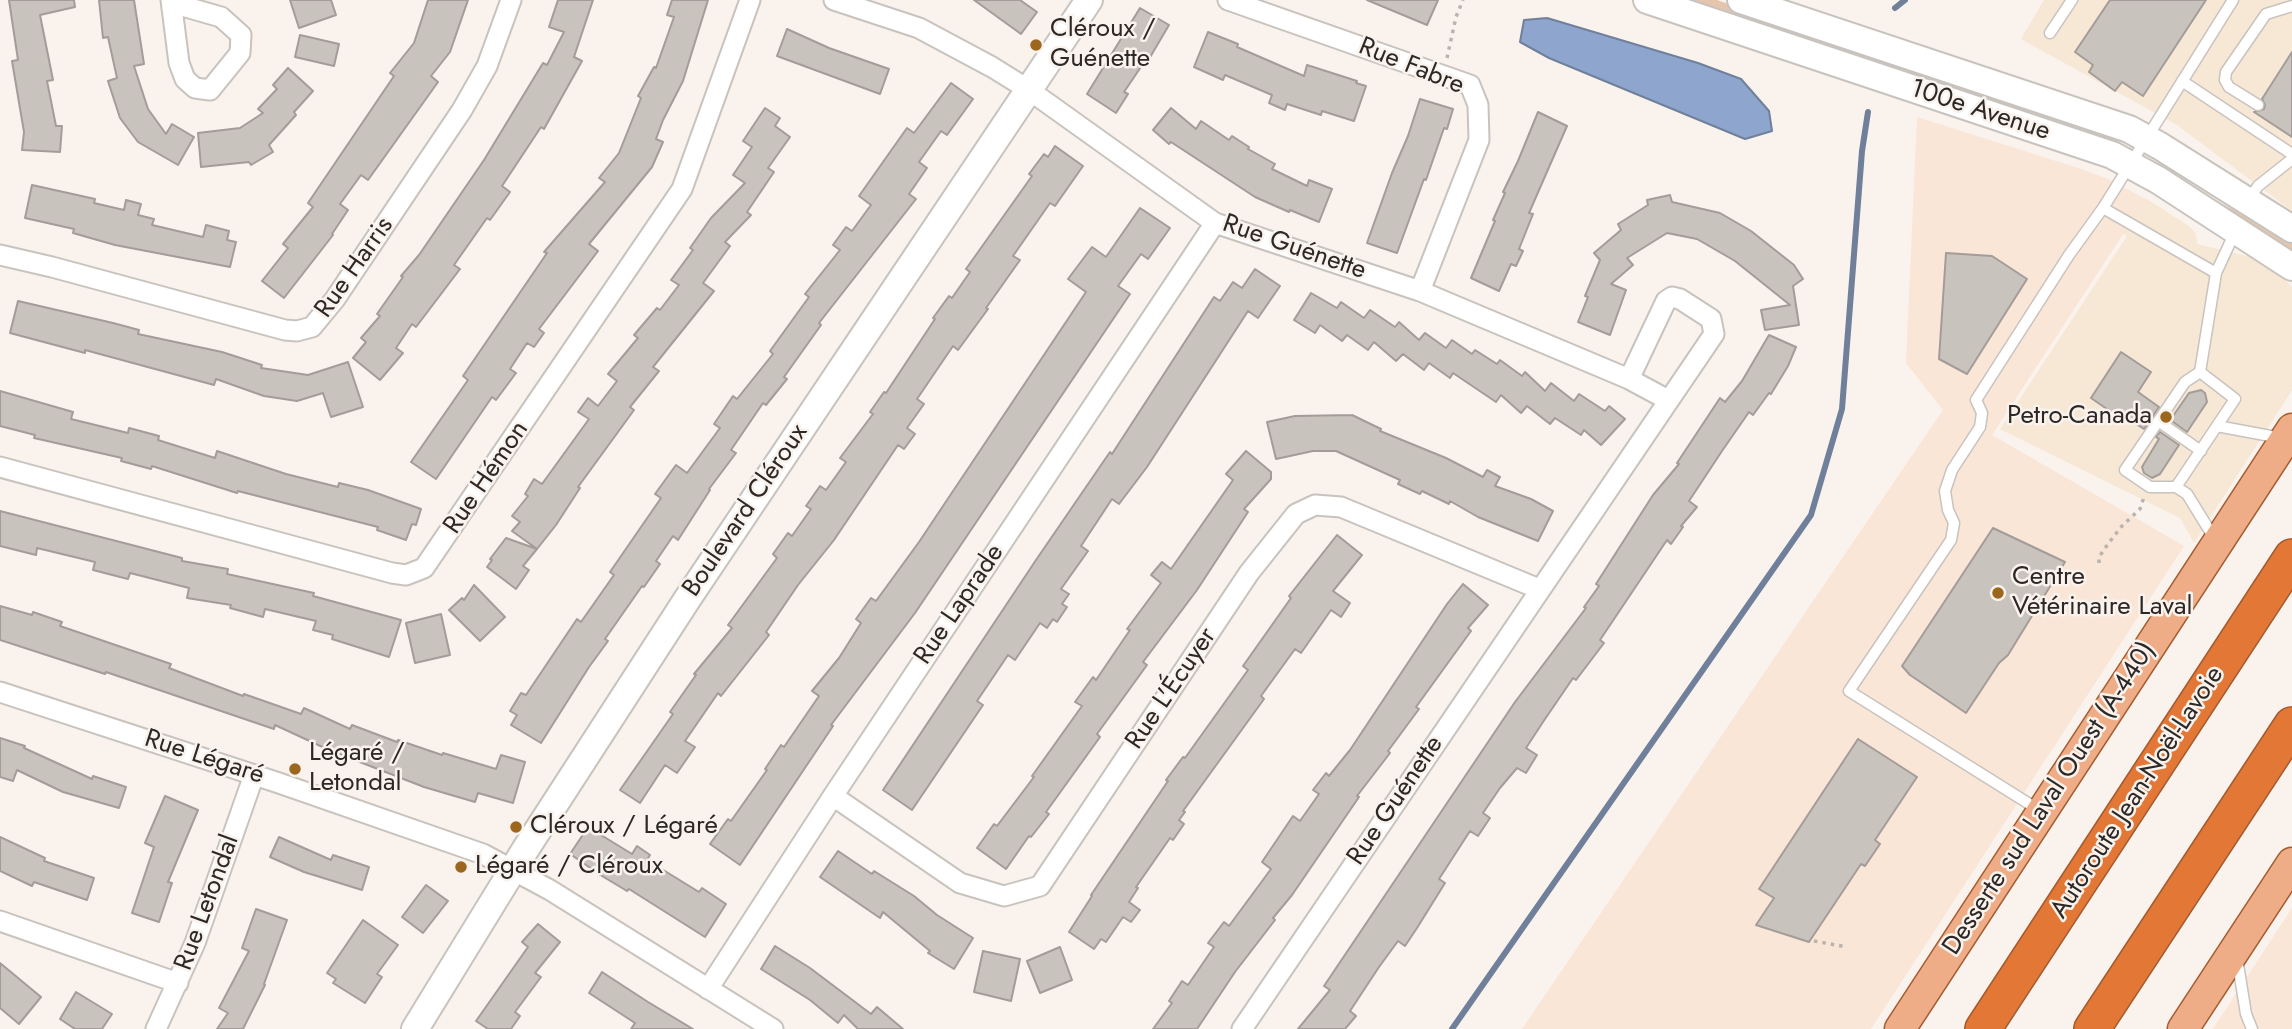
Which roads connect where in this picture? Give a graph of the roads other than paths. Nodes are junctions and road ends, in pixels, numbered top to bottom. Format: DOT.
graph roads {
  1 [pos="511,0"];
  2 [pos="750,0"];
  3 [pos="834,0"];
  4 [pos="1089,0"];
  5 [pos="1228,0"];
  6 [pos="1647,0"];
  7 [pos="1741,0"];
  8 [pos="2073,0"];
  9 [pos="2233,0"];
  10 [pos="172,1"];
  11 [pos="2292,6"];
  12 [pos="2050,33"];
  13 [pos="2182,81"];
  14 [pos="1028,90"];
  15 [pos="2258,105"];
  16 [pos="2147,139"];
  17 [pos="2292,156"];
  18 [pos="2130,164"];
  19 [pos="2247,202"];
  20 [pos="2103,208"];
  21 [pos="1215,223"];
  22 [pos="2292,229"];
  23 [pos="2236,230"];
  24 [pos="0,255"];
  25 [pos="2292,267"];
  26 [pos="2216,273"];
  27 [pos="1420,291"];
  28 [pos="2200,372"];
  29 [pos="1629,379"];
  30 [pos="1668,400"];
  31 [pos="2158,421"];
  32 [pos="2217,426"];
  33 [pos="2289,434"];
  34 [pos="2201,451"];
  35 [pos="0,467"];
  36 [pos="2176,487"];
  37 [pos="2217,543"];
  38 [pos="2292,557"];
  39 [pos="1539,589"];
  40 [pos="0,692"];
  41 [pos="2292,725"];
  42 [pos="254,775"];
  43 [pos="832,796"];
  44 [pos="2042,812"];
  45 [pos="2292,863"];
  46 [pos="513,869"];
  47 [pos="0,921"];
  48 [pos="2236,948"];
  49 [pos="178,983"];
  50 [pos="708,989"];
  51 [pos="156,1029"];
  52 [pos="415,1029"];
  53 [pos="773,1029"];
  54 [pos="1242,1029"];
  55 [pos="1900,1029"];
  56 [pos="1983,1029"];
  57 [pos="2092,1029"];
  58 [pos="2183,1029"];
  59 [pos="2252,1029"];
  1 -- 24 [label="street, Rue Harris"];
  2 -- 35 [label="street, Rue Hémon"];
  3 -- 14 [label="street, Rue Guénette"];
  4 -- 14 [label="street, Boulevard Cléroux"];
  5 -- 27 [label="street, Rue Fabre"];
  6 -- 18 [label="street, 100e Avenue"];
  7 -- 16 [label="street, 100e Avenue"];
  8 -- 12 [label="lane"];
  9 -- 13 [label="lane"];
  10 -- 10 [label="street"];
  11 -- 15 [label="lane"];
  13 -- 16 [label="lane"];
  13 -- 17 [label="lane"];
  14 -- 21 [label="street, Rue Guénette"];
  14 -- 46 [label="street, Boulevard Cléroux"];
  16 -- 18 [label="lane"];
  16 -- 19 [label="street, 100e Avenue"];
  17 -- 19 [label="lane"];
  18 -- 20 [label="lane"];
  18 -- 23 [label="street, 100e Avenue"];
  19 -- 22 [label="street, 100e Avenue"];
  20 -- 26 [label="lane"];
  20 -- 44 [label="lane"];
  21 -- 27 [label="street, Rue Guénette"];
  21 -- 43 [label="street, Rue Laprade"];
  23 -- 25 [label="street, 100e Avenue"];
  23 -- 26 [label="lane"];
  26 -- 28 [label="lane"];
  27 -- 29 [label="street, Rue Guénette"];
  28 -- 31 [label="lane"];
  28 -- 32 [label="lane"];
  29 -- 30 [label="street, Rue Guénette"];
  29 -- 30 [label="street, Rue Guénette"];
  30 -- 39 [label="street, Rue Guénette"];
  31 -- 34 [label="lane"];
  31 -- 36 [label="lane"];
  32 -- 33 [label="lane"];
  32 -- 34 [label="lane"];
  33 -- 37 [label="main road, Desserte sud Laval Ouest (A-440)"];
  34 -- 36 [label="lane"];
  36 -- 37 [label="lane"];
  37 -- 44 [label="main road, Desserte sud Laval Ouest (A-440)"];
  38 -- 56 [label="highway, Autoroute Jean-Noël-Lavoie"];
  39 -- 43 [label="street, Rue L'Écuyer"];
  39 -- 54 [label="street, Rue Guénette"];
  40 -- 42 [label="street, Rue Légaré"];
  41 -- 57 [label="highway"];
  42 -- 46 [label="street, Rue Légaré"];
  42 -- 49 [label="street, Rue Letondal"];
  43 -- 50 [label="street, Rue Laprade"];
  44 -- 55 [label="main road, Desserte sud Laval Ouest (A-440)"];
  45 -- 48 [label="main road"];
  46 -- 50 [label="street, Rue Légaré"];
  46 -- 52 [label="street, Boulevard Cléroux"];
  47 -- 49 [label="street"];
  48 -- 58 [label="main road"];
  48 -- 59 [label="lane"];
  49 -- 51 [label="street, Rue Letondal"];
  50 -- 53 [label="street, Rue Légaré"];
}
